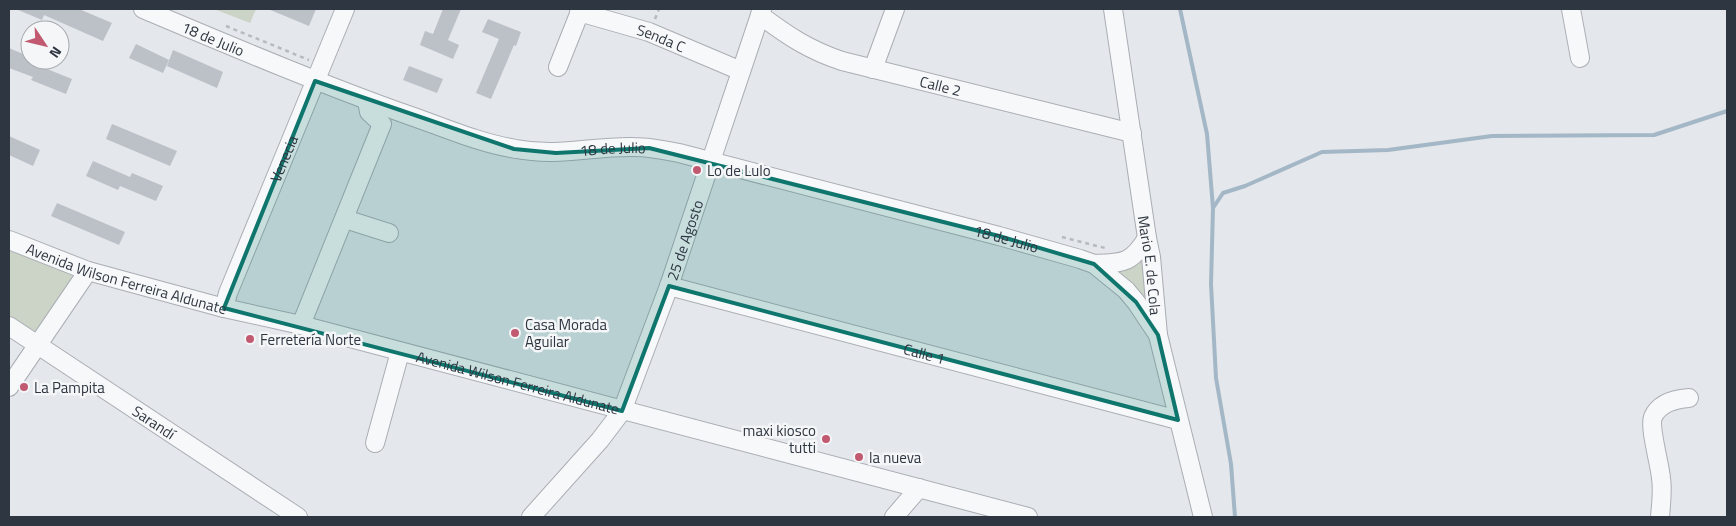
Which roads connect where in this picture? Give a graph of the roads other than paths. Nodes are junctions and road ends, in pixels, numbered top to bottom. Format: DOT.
graph roads {
  1 [pos="143,9"];
  2 [pos="345,9"];
  3 [pos="895,9"];
  4 [pos="1113,9"];
  5 [pos="1572,9"];
  6 [pos="580,10"];
  7 [pos="761,12"];
  8 [pos="1580,58"];
  9 [pos="558,67"];
  10 [pos="873,69"];
  11 [pos="741,71"];
  12 [pos="315,81"];
  13 [pos="367,101"];
  14 [pos="1132,133"];
  15 [pos="710,161"];
  16 [pos="345,219"];
  17 [pos="389,233"];
  18 [pos="1147,238"];
  19 [pos="9,240"];
  20 [pos="1094,264"];
  21 [pos="88,270"];
  22 [pos="669,286"];
  23 [pos="224,308"];
  24 [pos="301,325"];
  25 [pos="9,326"];
  26 [pos="1158,335"];
  27 [pos="38,346"];
  28 [pos="400,352"];
  29 [pos="9,386"];
  30 [pos="1689,398"];
  31 [pos="622,411"];
  32 [pos="1178,420"];
  33 [pos="375,443"];
  34 [pos="919,488"];
  35 [pos="298,517"];
  36 [pos="531,517"];
  37 [pos="894,517"];
  38 [pos="1028,517"];
  39 [pos="1203,517"];
  40 [pos="1660,517"];
  1 -- 12 [label="street, 18 de Julio"];
  2 -- 12 [label="street, Venecia"];
  3 -- 10 [label="street"];
  4 -- 14 [label="street, Mario E. de Cola"];
  5 -- 8 [label="street"];
  6 -- 9 [label="street"];
  6 -- 11 [label="street, Senda C"];
  7 -- 10 [label="street, Calle 2"];
  7 -- 11 [label="street, 25 de Agosto"];
  10 -- 14 [label="street, Calle 2"];
  11 -- 15 [label="street, 25 de Agosto"];
  12 -- 13 [label="street, 18 de Julio"];
  12 -- 23 [label="street, Venecia"];
  13 -- 15 [label="street, 18 de Julio"];
  13 -- 16 [label="street"];
  14 -- 18 [label="street, Mario E. de Cola"];
  15 -- 20 [label="street, 18 de Julio"];
  15 -- 22 [label="street, 25 de Agosto"];
  16 -- 17 [label="street"];
  16 -- 24 [label="street"];
  18 -- 20 [label="street, 18 de Julio"];
  18 -- 26 [label="street, Mario E. de Cola"];
  19 -- 21 [label="street, Avenida Wilson Ferreira Aldunate"];
  20 -- 26 [label="street, 18 de Julio"];
  21 -- 23 [label="street, Avenida Wilson Ferreira Aldunate"];
  21 -- 27 [label="street"];
  22 -- 31 [label="street, 25 de Agosto"];
  22 -- 32 [label="street, Calle 1"];
  23 -- 24 [label="street, Avenida Wilson Ferreira Aldunate"];
  24 -- 28 [label="street, Avenida Wilson Ferreira Aldunate"];
  25 -- 27 [label="street, Sarandí"];
  26 -- 32 [label="street, Mario E. de Cola"];
  27 -- 29 [label="street"];
  27 -- 35 [label="street, Sarandí"];
  28 -- 31 [label="street, Avenida Wilson Ferreira Aldunate"];
  28 -- 33 [label="street"];
  30 -- 40 [label="street"];
  31 -- 34 [label="street, Avenida Wilson Ferreira Aldunate"];
  31 -- 36 [label="street, 25 de Agosto"];
  32 -- 39 [label="street, Mario E. de Cola"];
  34 -- 37 [label="street"];
  34 -- 38 [label="street, Avenida Wilson Ferreira Aldunate"];
}
